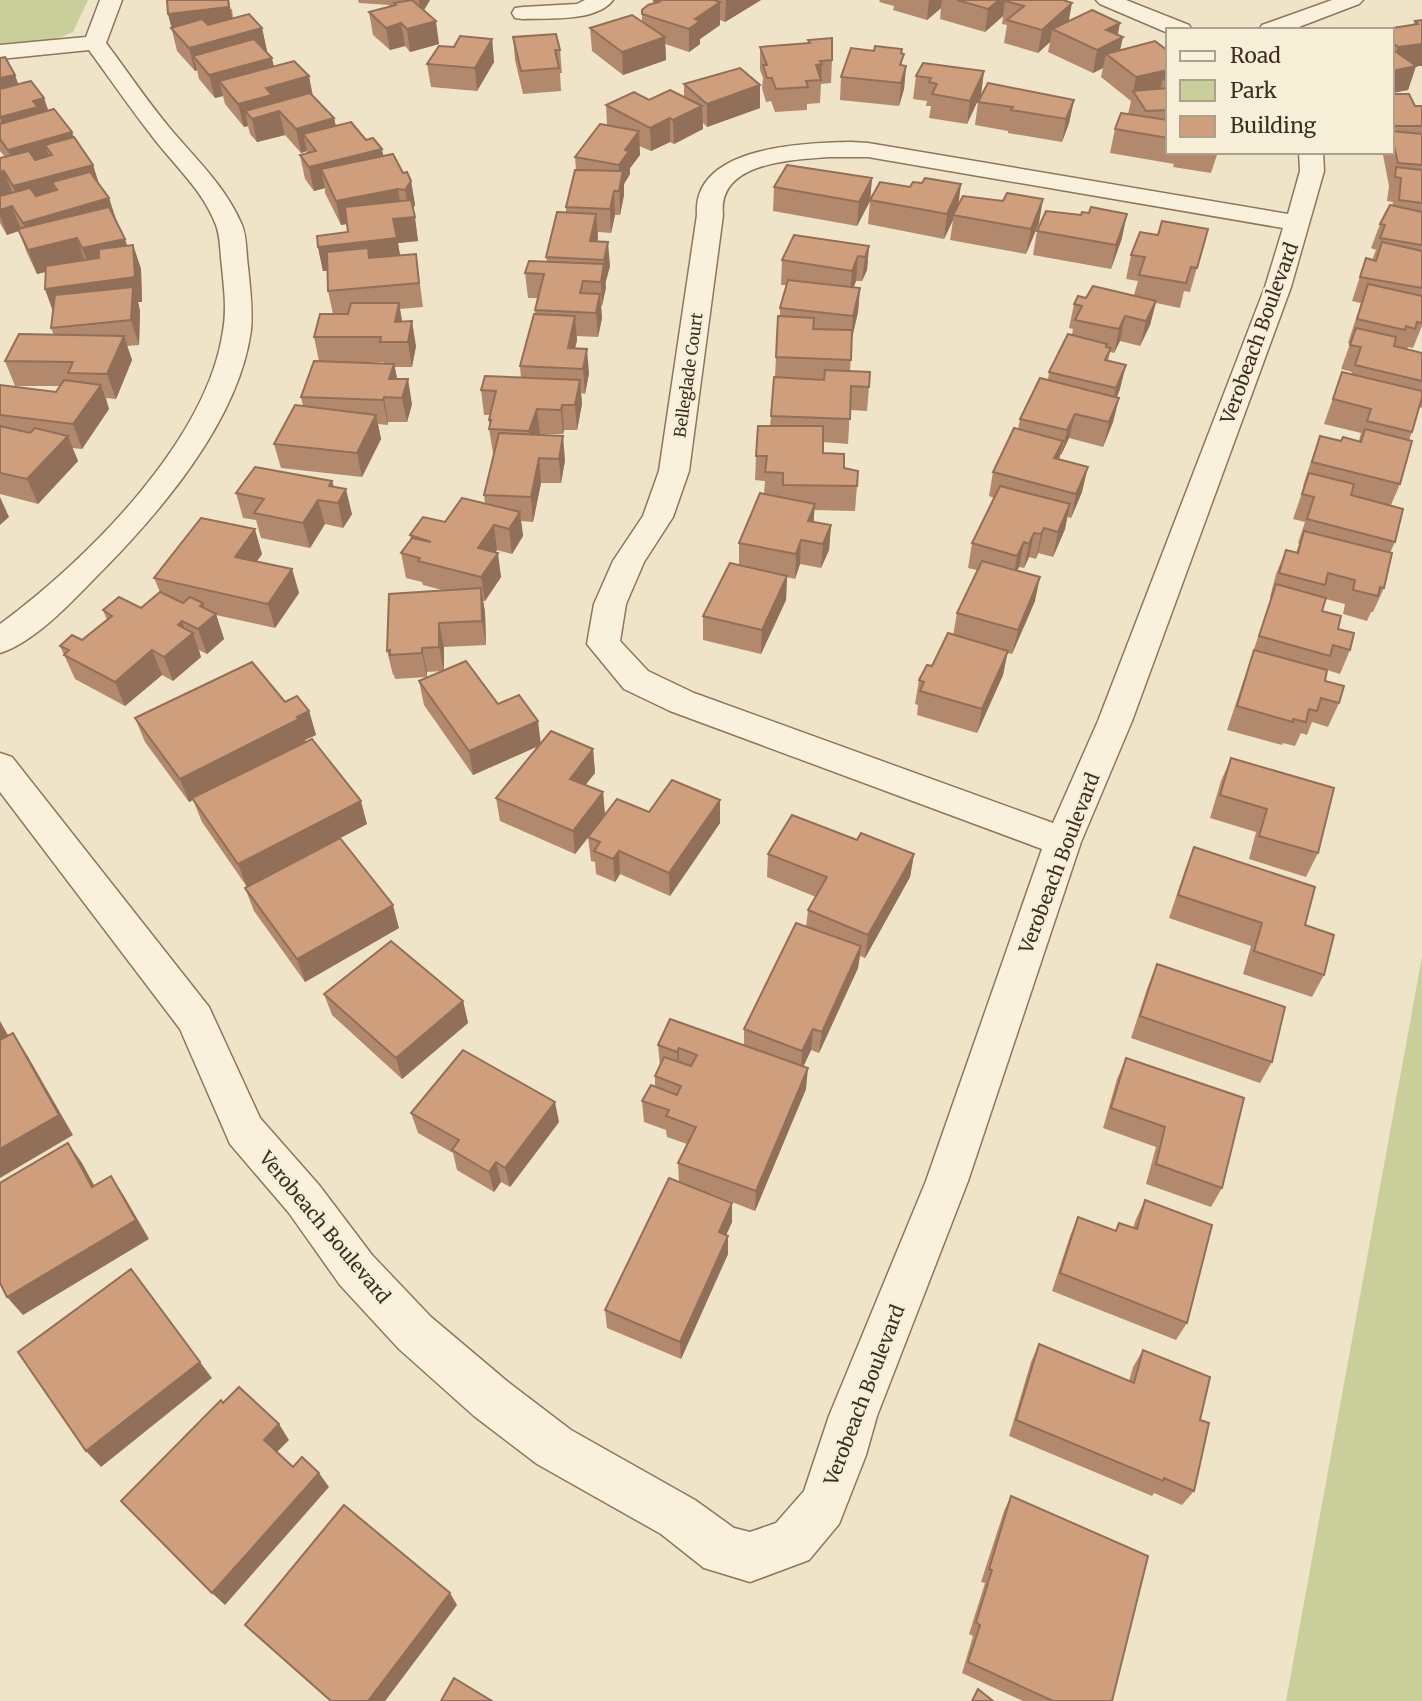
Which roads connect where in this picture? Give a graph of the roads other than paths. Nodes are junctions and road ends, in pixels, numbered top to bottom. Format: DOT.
graph roads {
  1 [pos="111,0"];
  2 [pos="602,0"];
  3 [pos="1107,0"];
  4 [pos="1352,0"];
  5 [pos="523,13"];
  6 [pos="1176,28"];
  7 [pos="1275,28"];
  8 [pos="95,43"];
  9 [pos="0,52"];
  10 [pos="1311,154"];
  11 [pos="1298,223"];
  12 [pos="0,641"];
  13 [pos="0,766"];
  14 [pos="1063,842"];
  1 -- 8 [label="street"];
  2 -- 5 [label="street"];
  3 -- 6 [label="street"];
  4 -- 7 [label="street"];
  8 -- 9 [label="street"];
  8 -- 12 [label="street"];
  10 -- 11 [label="street, Verobeach Boulevard"];
  11 -- 14 [label="street, Verobeach Boulevard"];
  11 -- 14 [label="street, Belleglade Court"];
  13 -- 14 [label="street, Verobeach Boulevard"];
}
